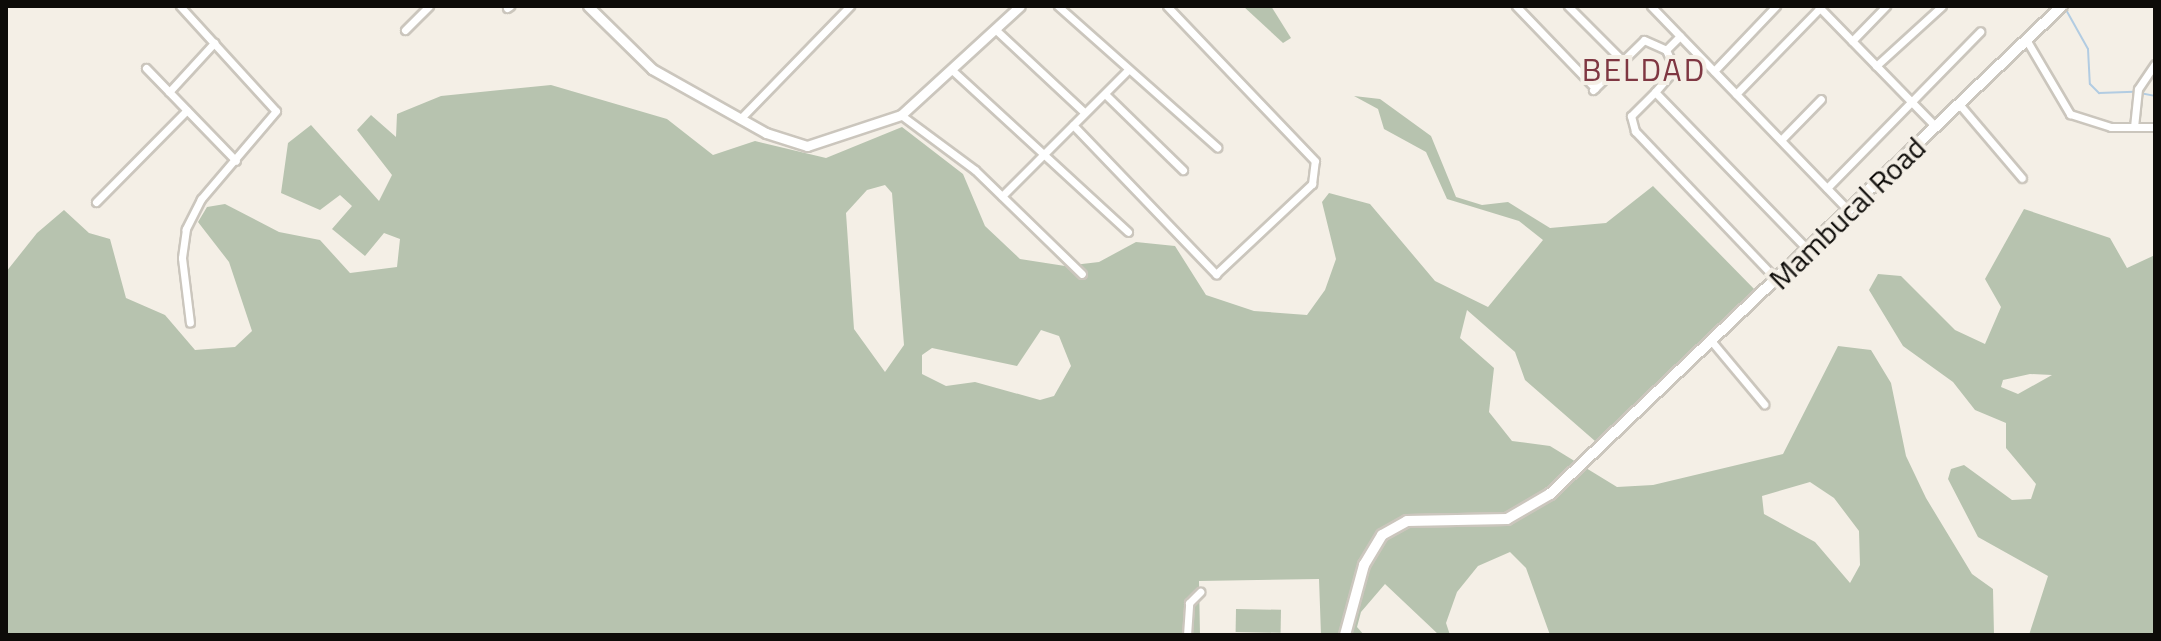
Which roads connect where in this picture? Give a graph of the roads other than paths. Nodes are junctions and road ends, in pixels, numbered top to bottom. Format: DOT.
graph roads {
  1 [pos="180,6"];
  2 [pos="429,6"];
  3 [pos="588,6"];
  4 [pos="1020,6"];
  5 [pos="1058,6"];
  6 [pos="1167,6"];
  7 [pos="1516,6"];
  8 [pos="1568,6"];
  9 [pos="1651,6"];
  10 [pos="1776,6"];
  11 [pos="1886,6"];
  12 [pos="1942,6"];
  13 [pos="847,7"];
  14 [pos="1819,7"];
  15 [pos="2060,8"];
  16 [pos="405,30"];
  17 [pos="996,30"];
  18 [pos="1980,32"];
  19 [pos="1680,36"];
  20 [pos="1852,41"];
  21 [pos="2027,41"];
  22 [pos="214,43"];
  23 [pos="1666,50"];
  24 [pos="1623,61"];
  25 [pos="2155,64"];
  26 [pos="1876,66"];
  27 [pos="146,68"];
  28 [pos="952,70"];
  29 [pos="1127,71"];
  30 [pos="1714,71"];
  31 [pos="169,92"];
  32 [pos="1655,92"];
  33 [pos="1105,94"];
  34 [pos="1736,94"];
  35 [pos="1821,99"];
  36 [pos="1912,102"];
  37 [pos="1959,104"];
  38 [pos="187,110"];
  39 [pos="1084,112"];
  40 [pos="901,115"];
  41 [pos="740,119"];
  42 [pos="1073,125"];
  43 [pos="1936,127"];
  44 [pos="2134,127"];
  45 [pos="2155,127"];
  46 [pos="1781,140"];
  47 [pos="1217,147"];
  48 [pos="1042,154"];
  49 [pos="236,161"];
  50 [pos="1183,170"];
  51 [pos="2022,178"];
  52 [pos="1827,188"];
  53 [pos="1002,196"];
  54 [pos="96,202"];
  55 [pos="1849,211"];
  56 [pos="1128,232"];
  57 [pos="1809,251"];
  58 [pos="1082,274"];
  59 [pos="1778,281"];
  60 [pos="190,323"];
  61 [pos="1713,343"];
  62 [pos="1764,404"];
  63 [pos="1200,592"];
  64 [pos="1187,635"];
  65 [pos="1345,635"];
  1 -- 22 [label="street"];
  2 -- 16 [label="street"];
  3 -- 41 [label="street"];
  4 -- 17 [label="street"];
  5 -- 29 [label="street"];
  6 -- 42 [label="street"];
  7 -- 24 [label="street"];
  8 -- 24 [label="street"];
  9 -- 19 [label="street"];
  10 -- 30 [label="street"];
  11 -- 20 [label="street"];
  12 -- 26 [label="street"];
  13 -- 41 [label="street"];
  14 -- 20 [label="street"];
  14 -- 34 [label="street"];
  15 -- 21 [label="main road, Mambucal Road"];
  17 -- 28 [label="street"];
  17 -- 39 [label="street"];
  18 -- 36 [label="street"];
  19 -- 23 [label="street"];
  19 -- 30 [label="street"];
  20 -- 26 [label="street"];
  21 -- 37 [label="main road, Mambucal Road"];
  21 -- 44 [label="street"];
  22 -- 31 [label="street"];
  22 -- 49 [label="street"];
  23 -- 24 [label="street"];
  23 -- 32 [label="street"];
  25 -- 44 [label="street"];
  26 -- 36 [label="street"];
  27 -- 31 [label="street"];
  28 -- 40 [label="street"];
  28 -- 48 [label="street"];
  29 -- 33 [label="street"];
  29 -- 47 [label="street"];
  30 -- 34 [label="street"];
  31 -- 38 [label="street"];
  32 -- 57 [label="street"];
  32 -- 59 [label="street"];
  33 -- 39 [label="street"];
  33 -- 50 [label="street"];
  34 -- 46 [label="street"];
  35 -- 46 [label="street"];
  36 -- 43 [label="street"];
  36 -- 52 [label="street"];
  37 -- 43 [label="main road, Mambucal Road"];
  37 -- 51 [label="street"];
  38 -- 49 [label="street"];
  38 -- 54 [label="street"];
  39 -- 42 [label="street"];
  40 -- 41 [label="street"];
  40 -- 53 [label="street"];
  42 -- 48 [label="street"];
  43 -- 55 [label="main road, Mambucal Road"];
  44 -- 45 [label="street"];
  46 -- 52 [label="street"];
  48 -- 53 [label="street"];
  48 -- 56 [label="street"];
  49 -- 60 [label="street"];
  52 -- 55 [label="street"];
  53 -- 58 [label="street"];
  55 -- 57 [label="main road, Mambucal Road"];
  57 -- 59 [label="main road, Mambucal Road"];
  59 -- 61 [label="main road, Mambucal Road"];
  61 -- 62 [label="street"];
  61 -- 65 [label="main road, Mambucal Road"];
  63 -- 64 [label="street"];
}
